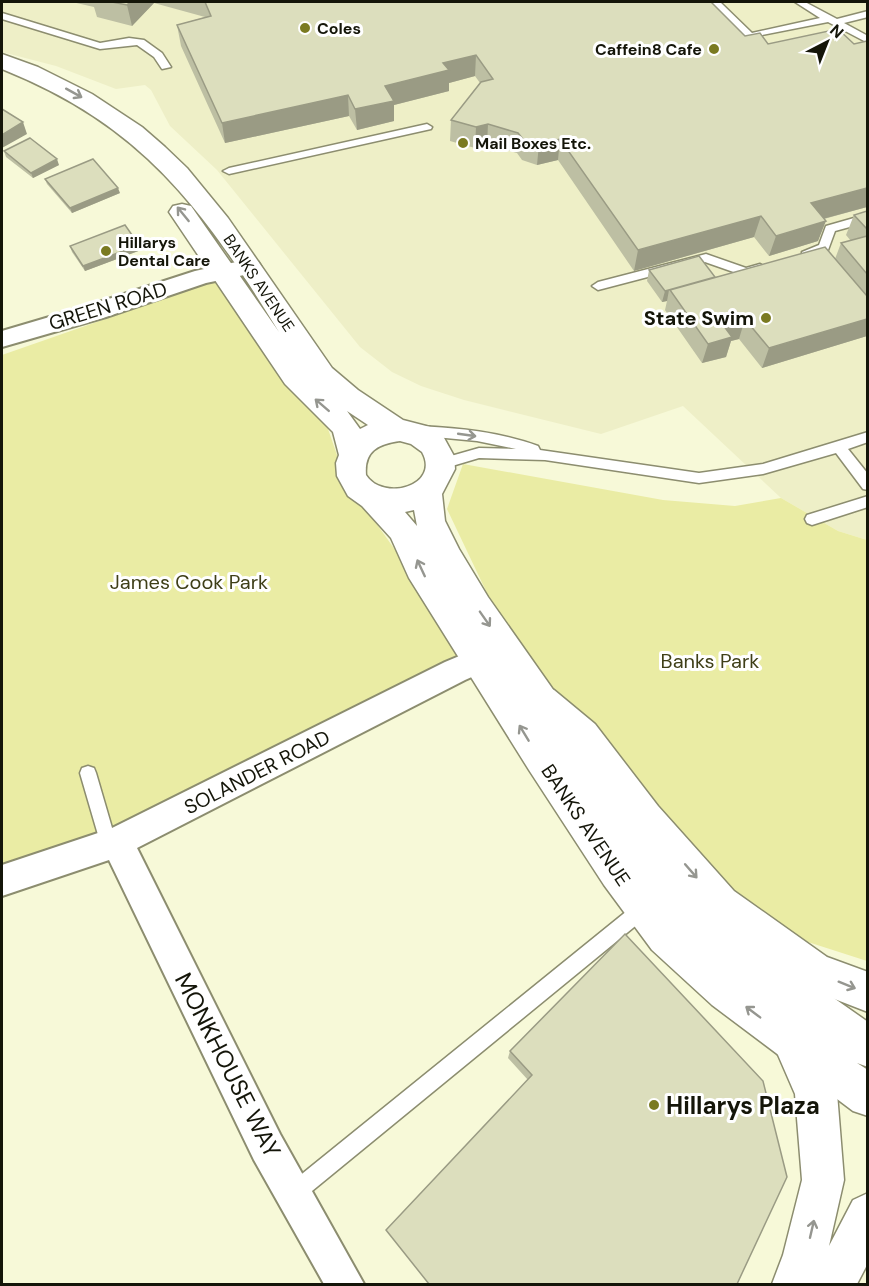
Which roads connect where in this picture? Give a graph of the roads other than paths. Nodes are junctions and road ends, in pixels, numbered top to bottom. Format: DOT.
graph roads {
  1 [pos="716,2"];
  2 [pos="799,2"];
  3 [pos="867,14"];
  4 [pos="2,16"];
  5 [pos="832,20"];
  6 [pos="867,40"];
  7 [pos="2,61"];
  8 [pos="166,67"];
  9 [pos="2,75"];
  10 [pos="427,127"];
  11 [pos="229,171"];
  12 [pos="867,218"];
  13 [pos="795,258"];
  14 [pos="775,264"];
  15 [pos="250,267"];
  16 [pos="223,273"];
  17 [pos="598,286"];
  18 [pos="2,339"];
  19 [pos="402,430"];
  20 [pos="867,437"];
  21 [pos="838,447"];
  22 [pos="352,453"];
  23 [pos="544,455"];
  24 [pos="434,477"];
  25 [pos="867,485"];
  26 [pos="372,496"];
  27 [pos="867,501"];
  28 [pos="812,519"];
  29 [pos="493,655"];
  30 [pos="542,702"];
  31 [pos="88,773"];
  32 [pos="113,844"];
  33 [pos="2,880"];
  34 [pos="644,908"];
  35 [pos="867,992"];
  36 [pos="792,1041"];
  37 [pos="867,1047"];
  38 [pos="867,1096"];
  39 [pos="294,1193"];
  40 [pos="867,1215"];
  41 [pos="345,1284"];
  42 [pos="794,1284"];
  43 [pos="834,1284"];
  1 -- 5 [label="lane"];
  2 -- 5 [label="lane"];
  3 -- 5 [label="lane"];
  4 -- 8 [label="lane"];
  5 -- 6 [label="lane"];
  7 -- 15 [label="main road, BANKS AVENUE, one-way"];
  16 -- 9 [label="main road, BANKS AVENUE, one-way"];
  10 -- 11 [label="lane"];
  12 -- 13 [label="lane"];
  14 -- 17 [label="lane"];
  15 -- 16 [label="street, GREEN ROAD"];
  15 -- 19 [label="main road, BANKS AVENUE"];
  16 -- 18 [label="street, GREEN ROAD"];
  22 -- 16 [label="main road, BANKS AVENUE, one-way"];
  19 -- 22 [label="main road"];
  19 -- 23 [label="lane, one-way"];
  19 -- 24 [label="main road"];
  20 -- 21 [label="lane"];
  21 -- 23 [label="lane"];
  21 -- 25 [label="lane"];
  22 -- 26 [label="main road"];
  23 -- 24 [label="lane"];
  24 -- 26 [label="main road"];
  24 -- 29 [label="main road, BANKS AVENUE, one-way"];
  29 -- 26 [label="main road, BANKS AVENUE, one-way"];
  27 -- 28 [label="lane"];
  29 -- 30 [label="main road, BANKS AVENUE"];
  29 -- 32 [label="street, SOLANDER ROAD"];
  34 -- 29 [label="main road, BANKS AVENUE, one-way"];
  30 -- 35 [label="main road, one-way"];
  30 -- 37 [label="main road, BANKS AVENUE"];
  31 -- 32 [label="lane"];
  32 -- 33 [label="street, SOLANDER ROAD"];
  32 -- 39 [label="street, MONKHOUSE WAY"];
  36 -- 34 [label="main road, BANKS AVENUE, one-way"];
  34 -- 39 [label="lane"];
  36 -- 38 [label="main road, BANKS AVENUE"];
  42 -- 36 [label="main road, one-way"];
  39 -- 41 [label="street, MONKHOUSE WAY"];
  40 -- 43 [label="main road"];
}
